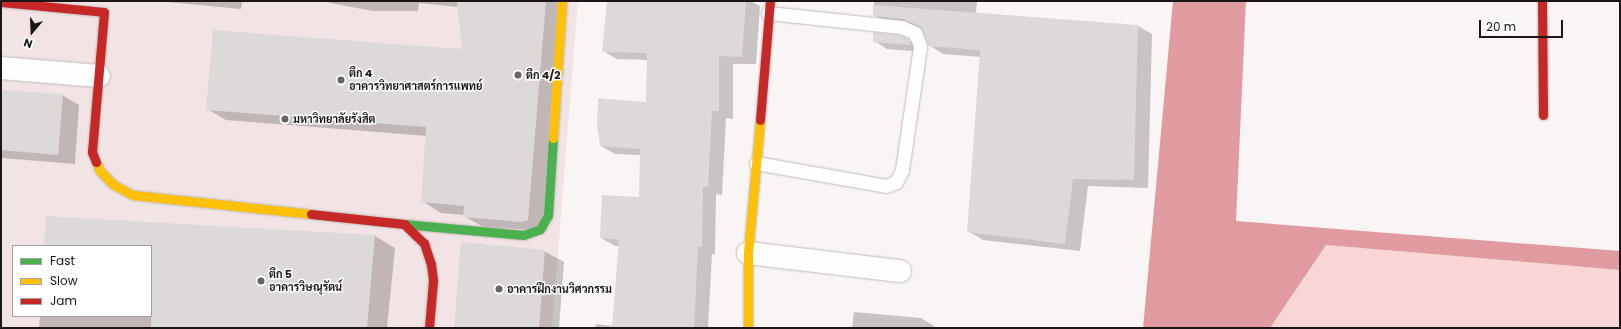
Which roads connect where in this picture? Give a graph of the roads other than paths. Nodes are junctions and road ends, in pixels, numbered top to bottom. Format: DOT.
graph roads {
  1 [pos="562,1"];
  2 [pos="1542,1"];
  3 [pos="1,2"];
  4 [pos="769,7"];
  5 [pos="1,68"];
  6 [pos="99,76"];
  7 [pos="1542,115"];
  8 [pos="756,163"];
  9 [pos="404,224"];
  10 [pos="748,253"];
  11 [pos="900,271"];
  12 [pos="429,328"];
  13 [pos="748,328"];
  1 -- 9 [label="street"];
  2 -- 7 [label="street"];
  3 -- 6 [label="street"];
  4 -- 8 [label="street"];
  4 -- 8 [label="lane"];
  5 -- 6 [label="street"];
  6 -- 9 [label="street"];
  8 -- 10 [label="street"];
  9 -- 12 [label="street"];
  10 -- 11 [label="street"];
  10 -- 13 [label="street"];
}
